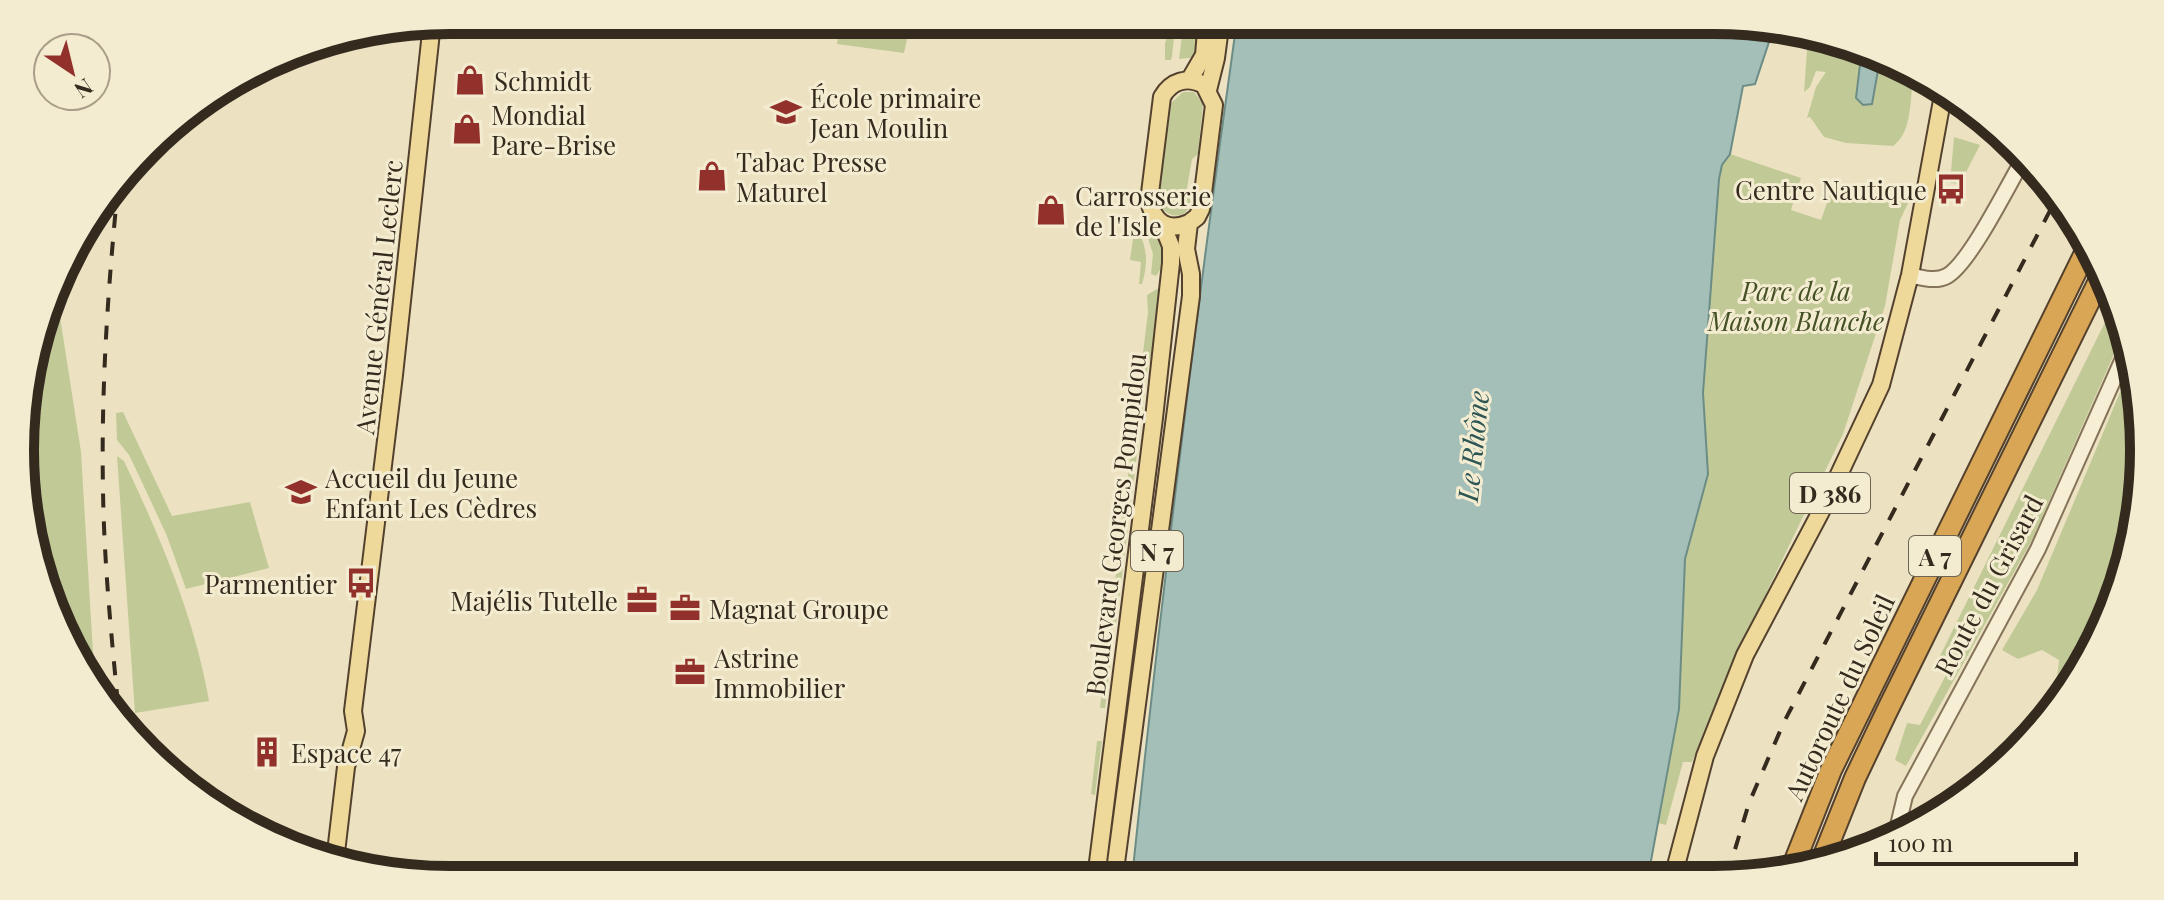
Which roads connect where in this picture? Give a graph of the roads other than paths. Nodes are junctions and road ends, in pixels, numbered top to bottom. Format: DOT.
graph roads {
  1 [pos="1206,34"];
  2 [pos="1219,34"];
  3 [pos="431,35"];
  4 [pos="1190,79"];
  5 [pos="1208,90"];
  6 [pos="1942,102"];
  7 [pos="2019,167"];
  8 [pos="1189,223"];
  9 [pos="1162,224"];
  10 [pos="2083,258"];
  11 [pos="1910,275"];
  12 [pos="2096,287"];
  13 [pos="2121,363"];
  14 [pos="1899,823"];
  15 [pos="336,850"];
  16 [pos="1826,851"];
  17 [pos="1796,858"];
  18 [pos="1097,866"];
  19 [pos="1116,866"];
  20 [pos="1676,866"];
  1 -- 4 [label="main road, Boulevard Georges Pompidou / N 7"];
  2 -- 5 [label="main road, Boulevard Georges Pompidou / N 7"];
  3 -- 15 [label="main road, Avenue Général Leclerc"];
  4 -- 5 [label="main road"];
  4 -- 9 [label="main road, Boulevard Georges Pompidou / N 7"];
  5 -- 8 [label="main road, Boulevard Georges Pompidou / N 7"];
  6 -- 11 [label="main road, D 386"];
  7 -- 11 [label="street"];
  8 -- 9 [label="main road"];
  8 -- 19 [label="main road, Boulevard Georges Pompidou / N 7"];
  9 -- 18 [label="main road, Boulevard Georges Pompidou / N 7"];
  10 -- 17 [label="highway, Autoroute du Soleil / A 7"];
  11 -- 20 [label="main road, D 386"];
  12 -- 16 [label="highway, Autoroute du Soleil / A 7"];
  13 -- 14 [label="street, Route du Grisard"];
}
